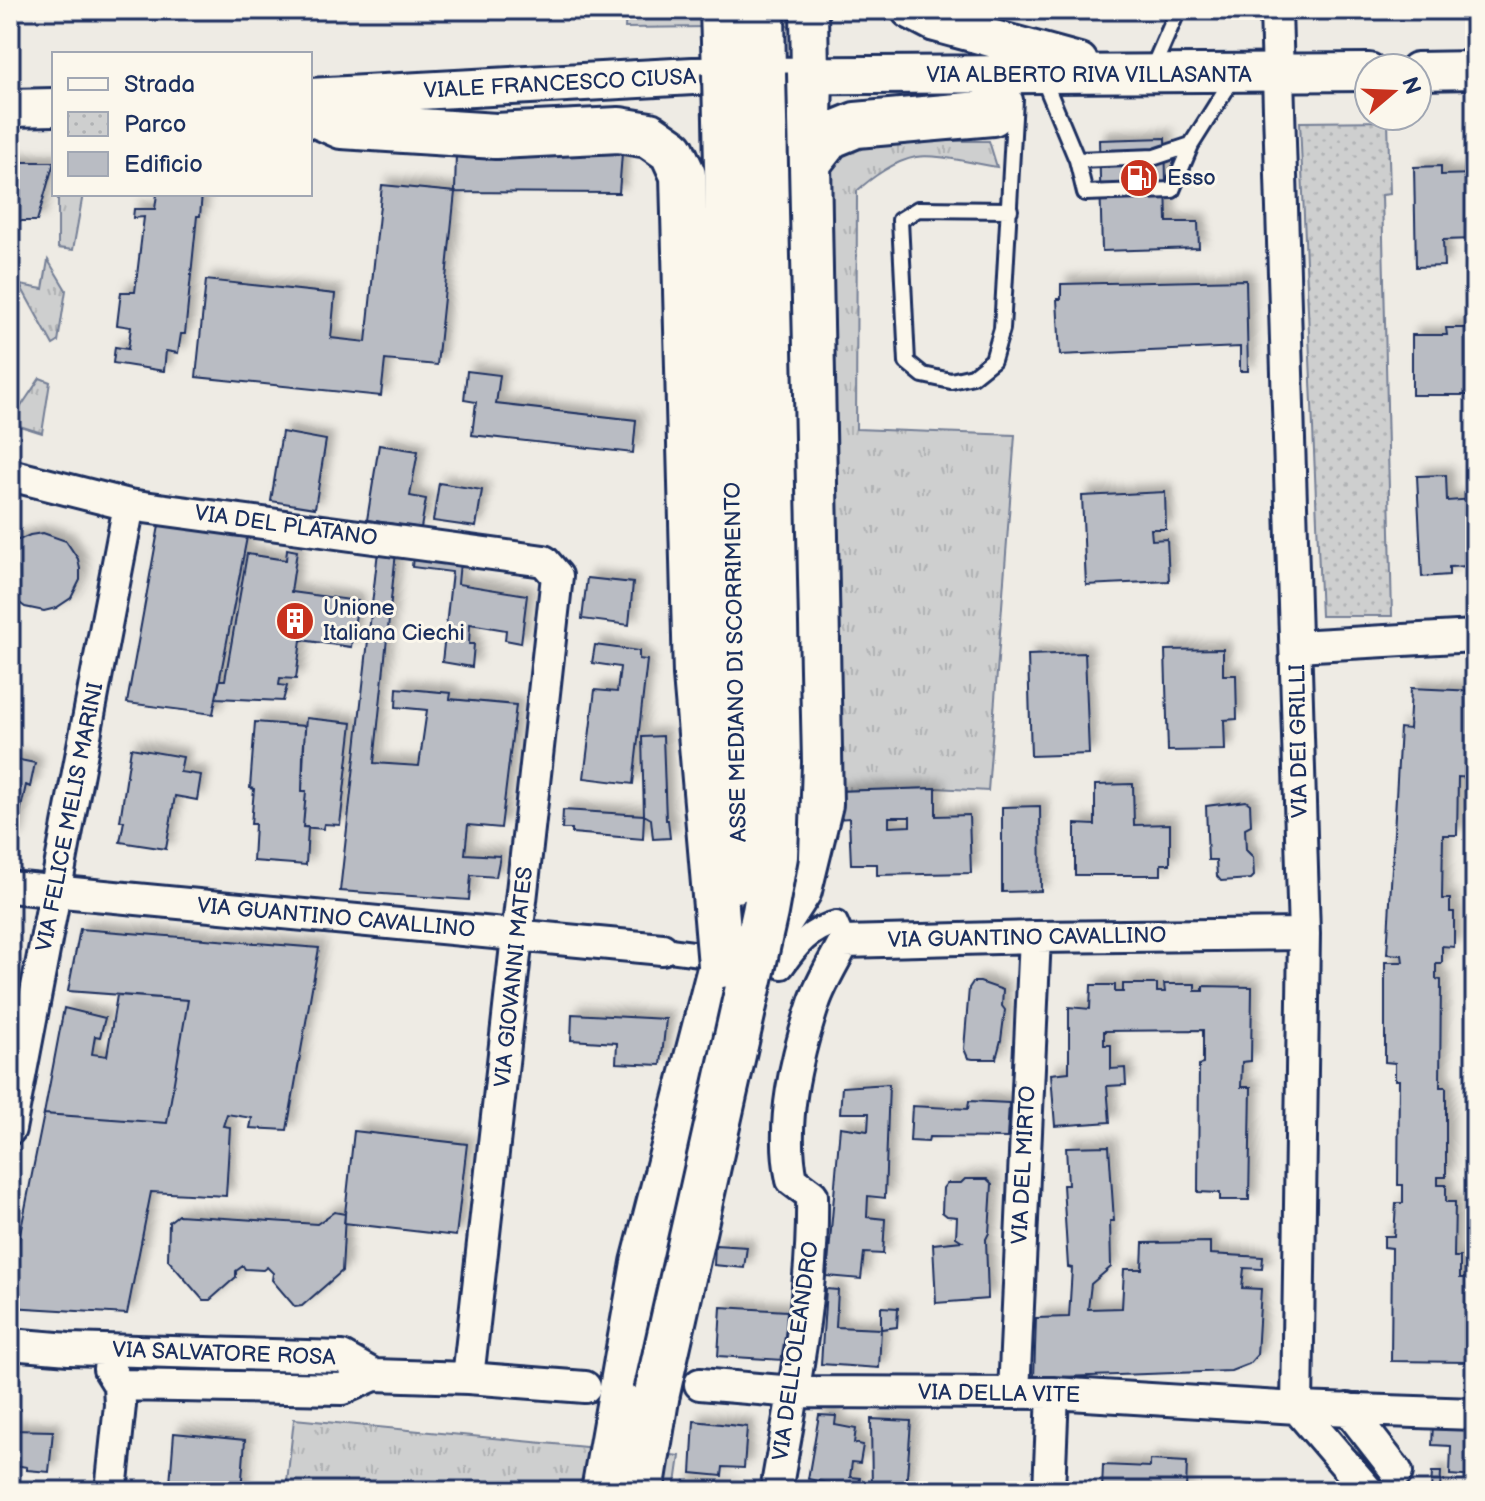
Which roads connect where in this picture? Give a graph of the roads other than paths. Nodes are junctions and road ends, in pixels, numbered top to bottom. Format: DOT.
graph roads {
  1 [pos="723,10"];
  2 [pos="762,10"];
  3 [pos="809,10"];
  4 [pos="910,10"];
  5 [pos="1178,10"];
  6 [pos="1276,10"];
  7 [pos="1475,70"];
  8 [pos="1433,71"];
  9 [pos="1353,72"];
  10 [pos="1020,74"];
  11 [pos="1106,74"];
  12 [pos="1151,74"];
  13 [pos="1235,74"];
  14 [pos="1278,74"];
  15 [pos="810,76"];
  16 [pos="312,97"];
  17 [pos="52,107"];
  18 [pos="10,108"];
  19 [pos="312,113"];
  20 [pos="1191,145"];
  21 [pos="1077,160"];
  22 [pos="808,163"];
  23 [pos="1010,210"];
  24 [pos="10,475"];
  25 [pos="129,505"];
  26 [pos="557,576"];
  27 [pos="1475,636"];
  28 [pos="1296,646"];
  29 [pos="10,887"];
  30 [pos="57,893"];
  31 [pos="519,934"];
  32 [pos="1304,934"];
  33 [pos="1035,937"];
  34 [pos="844,942"];
  35 [pos="662,949"];
  36 [pos="740,960"];
  37 [pos="10,1129"];
  38 [pos="10,1344"];
  39 [pos="69,1349"];
  40 [pos="374,1375"];
  41 [pos="468,1378"];
  42 [pos="700,1384"];
  43 [pos="119,1385"];
  44 [pos="585,1387"];
  45 [pos="794,1392"];
  46 [pos="1014,1393"];
  47 [pos="1053,1393"];
  48 [pos="1297,1408"];
  49 [pos="1348,1409"];
  50 [pos="1401,1412"];
  51 [pos="1475,1414"];
  52 [pos="1396,1482"];
  53 [pos="111,1491"];
  54 [pos="604,1491"];
  55 [pos="641,1491"];
  56 [pos="776,1491"];
  57 [pos="1049,1491"];
  58 [pos="1368,1491"];
  1 -- 36 [label="highway, ASSE MEDIANO DI SCORRIMENTO, bridge"];
  2 -- 36 [label="highway, ASSE MEDIANO DI SCORRIMENTO, bridge"];
  3 -- 15 [label="street"];
  4 -- 11 [label="street"];
  5 -- 12 [label="lane"];
  6 -- 14 [label="street, VIA DEI GRILLI"];
  7 -- 8 [label="street"];
  9 -- 14 [label="street, VIA ALBERTO RIVA VILLASANTA"];
  10 -- 11 [label="street, VIA ALBERTO RIVA VILLASANTA"];
  10 -- 15 [label="street, VIA ALBERTO RIVA VILLASANTA"];
  10 -- 21 [label="lane"];
  10 -- 22 [label="highway"];
  10 -- 23 [label="lane"];
  11 -- 12 [label="street, VIA ALBERTO RIVA VILLASANTA"];
  12 -- 13 [label="street, VIA ALBERTO RIVA VILLASANTA"];
  13 -- 14 [label="street, VIA ALBERTO RIVA VILLASANTA"];
  13 -- 20 [label="lane"];
  14 -- 28 [label="street, VIA DEI GRILLI"];
  15 -- 16 [label="street, VIALE FRANCESCO CIUSA"];
  15 -- 22 [label="highway"];
  17 -- 18 [label="street"];
  19 -- 36 [label="highway, bridge"];
  20 -- 21 [label="lane"];
  20 -- 21 [label="lane"];
  22 -- 36 [label="highway"];
  23 -- 23 [label="lane"];
  24 -- 25 [label="street, VIA DEL PLATANO"];
  25 -- 26 [label="street, VIA DEL PLATANO"];
  25 -- 30 [label="street, VIA FELICE MELIS MARINI"];
  26 -- 31 [label="street, VIA GIOVANNI MATES"];
  27 -- 28 [label="street"];
  28 -- 32 [label="street, VIA DEI GRILLI"];
  29 -- 30 [label="street, VIA GUANTINO CAVALLINO"];
  30 -- 31 [label="street, VIA GUANTINO CAVALLINO"];
  30 -- 37 [label="street, VIA FELICE MELIS MARINI"];
  31 -- 35 [label="street, VIA GUANTINO CAVALLINO"];
  31 -- 41 [label="street, VIA GIOVANNI MATES"];
  32 -- 33 [label="street, VIA GUANTINO CAVALLINO"];
  32 -- 48 [label="street, VIA DEI GRILLI"];
  33 -- 34 [label="street, VIA GUANTINO CAVALLINO"];
  33 -- 46 [label="street, VIA DEL MIRTO"];
  34 -- 36 [label="street, VIA GUANTINO CAVALLINO"];
  34 -- 45 [label="street, VIA DELL'OLEANDRO"];
  35 -- 36 [label="street"];
  36 -- 54 [label="highway, ASSE MEDIANO DI SCORRIMENTO"];
  36 -- 55 [label="highway, ASSE MEDIANO DI SCORRIMENTO, bridge"];
  38 -- 39 [label="street, VIA SALVATORE ROSA"];
  39 -- 40 [label="street, VIA SALVATORE ROSA"];
  39 -- 43 [label="street, VIA SALVATORE ROSA"];
  40 -- 41 [label="street, VIA SALVATORE ROSA"];
  40 -- 43 [label="street, VIA SALVATORE ROSA"];
  41 -- 44 [label="street, VIA SALVATORE ROSA"];
  42 -- 45 [label="street, VIA DELLA VITE"];
  43 -- 53 [label="street, VIA SALVATORE ROSA"];
  45 -- 46 [label="street, VIA DELLA VITE"];
  45 -- 56 [label="street, VIA DELL'OLEANDRO"];
  46 -- 47 [label="street, VIA DELLA VITE"];
  47 -- 48 [label="street, VIA DELLA VITE"];
  47 -- 57 [label="street"];
  48 -- 49 [label="street, VIA DELLA VITE"];
  48 -- 58 [label="street"];
  49 -- 50 [label="street, VIA DELLA VITE"];
  49 -- 52 [label="street"];
  50 -- 51 [label="street, VIA DELLA VITE"];
  50 -- 52 [label="street"];
}
